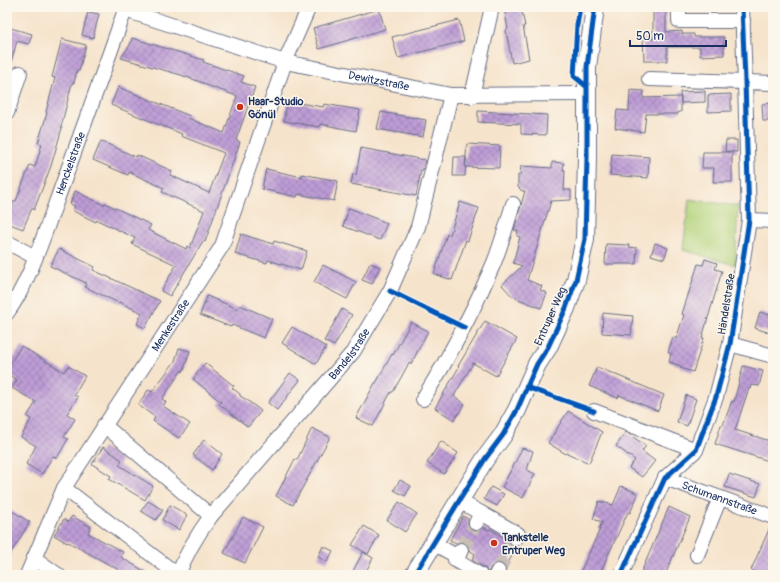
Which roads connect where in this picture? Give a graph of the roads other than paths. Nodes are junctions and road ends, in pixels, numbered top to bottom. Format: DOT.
graph roads {
  1 [pos="309,7"];
  2 [pos="492,7"];
  3 [pos="595,7"];
  4 [pos="126,9"];
  5 [pos="679,10"];
  6 [pos="742,14"];
  7 [pos="285,62"];
  8 [pos="20,73"];
  9 [pos="649,79"];
  10 [pos="745,81"];
  11 [pos="773,83"];
  12 [pos="586,94"];
  13 [pos="451,95"];
  14 [pos="472,96"];
  15 [pos="7,113"];
  16 [pos="514,204"];
  17 [pos="748,220"];
  18 [pos="773,220"];
  19 [pos="7,242"];
  20 [pos="35,257"];
  21 [pos="7,313"];
  22 [pos="730,344"];
  23 [pos="773,356"];
  24 [pos="423,399"];
  25 [pos="594,411"];
  26 [pos="104,425"];
  27 [pos="696,450"];
  28 [pos="665,478"];
  29 [pos="64,488"];
  30 [pos="720,498"];
  31 [pos="459,501"];
  32 [pos="211,516"];
  33 [pos="773,517"];
  34 [pos="516,538"];
  35 [pos="433,543"];
  36 [pos="697,555"];
  37 [pos="34,558"];
  38 [pos="27,575"];
  39 [pos="58,575"];
  40 [pos="178,575"];
  41 [pos="414,575"];
  42 [pos="480,575"];
  43 [pos="621,575"];
  1 -- 7 [label="street"];
  2 -- 14 [label="street"];
  3 -- 12 [label="main road, Entruper Weg"];
  4 -- 7 [label="street, Dewitzstraße"];
  4 -- 20 [label="street, Henckelstraße"];
  5 -- 6 [label="street"];
  6 -- 10 [label="street, Händelstraße"];
  7 -- 13 [label="street, Dewitzstraße"];
  7 -- 26 [label="street, Menkestraße"];
  8 -- 15 [label="street"];
  9 -- 10 [label="street"];
  10 -- 11 [label="street"];
  10 -- 17 [label="street, Händelstraße"];
  12 -- 14 [label="street, Dewitzstraße"];
  12 -- 31 [label="main road, Entruper Weg"];
  13 -- 14 [label="street, Dewitzstraße"];
  13 -- 32 [label="street, Bandelstraße"];
  16 -- 24 [label="street"];
  17 -- 18 [label="street"];
  17 -- 22 [label="street, Händelstraße"];
  19 -- 20 [label="street"];
  20 -- 21 [label="street, Henckelstraße"];
  22 -- 23 [label="street"];
  22 -- 27 [label="street, Händelstraße"];
  25 -- 27 [label="street"];
  26 -- 29 [label="street, Menkestraße"];
  26 -- 32 [label="street"];
  27 -- 28 [label="street, Händelstraße"];
  28 -- 30 [label="street, Schumannstraße"];
  28 -- 43 [label="street, Händelstraße"];
  29 -- 37 [label="street, Menkestraße"];
  29 -- 40 [label="street"];
  30 -- 33 [label="street, Schumannstraße"];
  30 -- 36 [label="street"];
  31 -- 34 [label="street"];
  31 -- 35 [label="main road, Entruper Weg"];
  32 -- 40 [label="street, Bandelstraße"];
  35 -- 41 [label="main road, Entruper Weg"];
  35 -- 42 [label="street"];
  37 -- 38 [label="street, Menkestraße"];
  37 -- 39 [label="street"];
}
